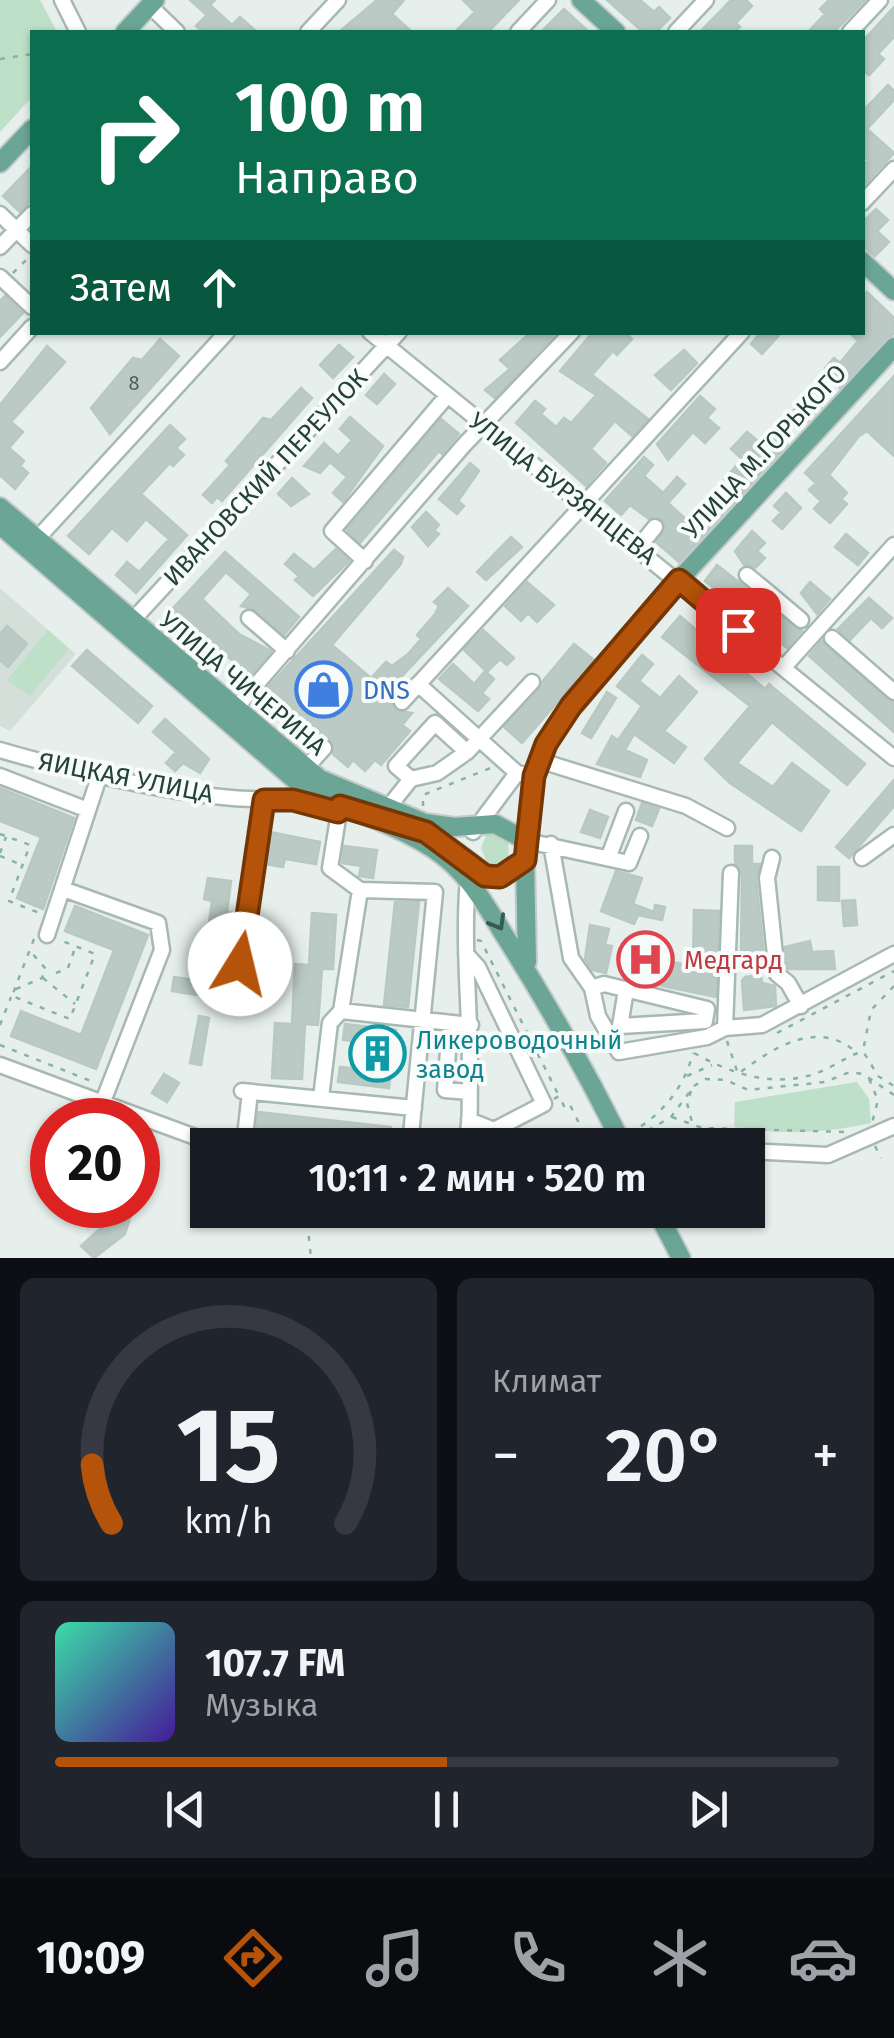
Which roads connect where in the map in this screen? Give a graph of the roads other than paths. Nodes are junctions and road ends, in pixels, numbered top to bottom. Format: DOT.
graph roads {
  1 [pos="62,0"];
  2 [pos="338,0"];
  3 [pos="548,0"];
  4 [pos="581,0"];
  5 [pos="706,0"];
  6 [pos="880,0"];
  7 [pos="153,3"];
  8 [pos="77,30"];
  9 [pos="127,30"];
  10 [pos="176,30"];
  11 [pos="310,30"];
  12 [pos="520,30"];
  13 [pos="614,30"];
  14 [pos="678,30"];
  15 [pos="852,30"];
  16 [pos="30,131"];
  17 [pos="0,163"];
  18 [pos="894,169"];
  19 [pos="865,200"];
  20 [pos="0,214"];
  21 [pos="30,216"];
  22 [pos="17,230"];
  23 [pos="30,243"];
  24 [pos="0,248"];
  25 [pos="865,264"];
  26 [pos="2,281"];
  27 [pos="894,292"];
  28 [pos="30,306"];
  29 [pos="30,329"];
  30 [pos="224,335"];
  31 [pos="373,335"];
  32 [pos="396,335"];
  33 [pos="569,335"];
  34 [pos="739,335"];
  35 [pos="386,347"];
  36 [pos="894,347"];
  37 [pos="0,362"];
  38 [pos="447,396"];
  39 [pos="485,427"];
  40 [pos="582,504"];
  41 [pos="0,507"];
  42 [pos="0,524"];
  43 [pos="654,527"];
  44 [pos="37,539"];
  45 [pos="894,545"];
  46 [pos="638,548"];
  47 [pos="365,561"];
  48 [pos="747,574"];
  49 [pos="679,580"];
  50 [pos="769,593"];
  51 [pos="249,618"];
  52 [pos="801,620"];
  53 [pos="131,622"];
  54 [pos="738,630"];
  55 [pos="832,638"];
  56 [pos="288,651"];
  57 [pos="784,668"];
  58 [pos="532,682"];
  59 [pos="418,684"];
  60 [pos="894,692"];
  61 [pos="402,702"];
  62 [pos="234,710"];
  63 [pos="480,740"];
  64 [pos="324,748"];
  65 [pos="0,750"];
  66 [pos="467,752"];
  67 [pos="893,755"];
  68 [pos="305,769"];
  69 [pos="530,770"];
  70 [pos="0,776"];
  71 [pos="99,776"];
  72 [pos="411,780"];
  73 [pos="301,795"];
  74 [pos="264,800"];
  75 [pos="339,809"];
  76 [pos="88,810"];
  77 [pos="626,811"];
  78 [pos="380,814"];
  79 [pos="727,828"];
  80 [pos="894,835"];
  81 [pos="640,836"];
  82 [pos="550,844"];
  83 [pos="473,847"];
  84 [pos="526,851"];
  85 [pos="608,856"];
  86 [pos="772,858"];
  87 [pos="862,858"];
  88 [pos="731,873"];
  89 [pos="62,889"];
  90 [pos="360,890"];
  91 [pos="47,935"];
  92 [pos="465,947"];
  93 [pos="894,955"];
  94 [pos="240,964"];
  95 [pos="528,968"];
  96 [pos="592,988"];
  97 [pos="626,990"];
  98 [pos="801,1006"];
  99 [pos="341,1011"];
  100 [pos="425,1022"];
  101 [pos="450,1025"];
  102 [pos="471,1025"];
  103 [pos="725,1028"];
  104 [pos="0,1066"];
  105 [pos="470,1092"];
  106 [pos="86,1098"];
  107 [pos="104,1098"];
  108 [pos="321,1098"];
  109 [pos="414,1108"];
  110 [pos="888,1123"];
  111 [pos="160,1125"];
  112 [pos="245,1128"];
  113 [pos="412,1128"];
  114 [pos="467,1128"];
  115 [pos="498,1128"];
  116 [pos="614,1128"];
  117 [pos="190,1135"];
  118 [pos="765,1151"];
  119 [pos="665,1228"];
  120 [pos="681,1258"];
  1 -- 8 [label="street"];
  2 -- 11 [label="street"];
  3 -- 12 [label="street"];
  4 -- 13 [label="main road"];
  5 -- 14 [label="street"];
  6 -- 15 [label="street"];
  7 -- 9 [label="main road"];
  7 -- 10 [label="street"];
  16 -- 17 [label="main road"];
  18 -- 19 [label="street"];
  20 -- 22 [label="street"];
  21 -- 22 [label="street"];
  22 -- 23 [label="street"];
  22 -- 24 [label="street"];
  25 -- 27 [label="main road"];
  26 -- 28 [label="street"];
  29 -- 37 [label="street"];
  30 -- 44 [label="street"];
  31 -- 35 [label="street, УЛИЦА БУРЗЯНЦЕВА"];
  32 -- 35 [label="street, ИВАНОВСКИЙ ПЕРЕУЛОК"];
  33 -- 39 [label="street"];
  34 -- 40 [label="street"];
  35 -- 38 [label="street, УЛИЦА БУРЗЯНЦЕВА"];
  35 -- 53 [label="street, ИВАНОВСКИЙ ПЕРЕУЛОК"];
  36 -- 49 [label="main road, УЛИЦА М.ГОРЬКОГО"];
  38 -- 39 [label="street, УЛИЦА БУРЗЯНЦЕВА"];
  38 -- 47 [label="street"];
  39 -- 40 [label="street, УЛИЦА БУРЗЯНЦЕВА"];
  39 -- 47 [label="street"];
  40 -- 46 [label="street, УЛИЦА БУРЗЯНЦЕВА"];
  40 -- 59 [label="street"];
  41 -- 44 [label="main road, УЛИЦА ЧИЧЕРИНА"];
  42 -- 73 [label="main road, УЛИЦА ЧИЧЕРИНА"];
  43 -- 46 [label="street"];
  44 -- 53 [label="main road, УЛИЦА ЧИЧЕРИНА"];
  45 -- 57 [label="street"];
  46 -- 49 [label="street, УЛИЦА БУРЗЯНЦЕВА"];
  47 -- 56 [label="street"];
  48 -- 50 [label="street"];
  49 -- 54 [label="street, УЛИЦА БУРЗЯНЦЕВА"];
  49 -- 69 [label="main road, УЛИЦА М.ГОРЬКОГО"];
  50 -- 52 [label="street"];
  50 -- 54 [label="street"];
  51 -- 56 [label="street"];
  53 -- 62 [label="main road, УЛИЦА ЧИЧЕРИНА"];
  54 -- 57 [label="street, УЛИЦА БУРЗЯНЦЕВА"];
  55 -- 60 [label="street"];
  56 -- 62 [label="street"];
  57 -- 67 [label="street, УЛИЦА БУРЗЯНЦЕВА"];
  58 -- 63 [label="street"];
  59 -- 61 [label="street"];
  59 -- 63 [label="street"];
  62 -- 68 [label="main road, УЛИЦА ЧИЧЕРИНА"];
  63 -- 66 [label="street"];
  63 -- 69 [label="street"];
  64 -- 68 [label="street"];
  65 -- 71 [label="street, ЯИЦКАЯ УЛИЦА"];
  66 -- 72 [label="street"];
  66 -- 72 [label="street"];
  68 -- 78 [label="main road, УЛИЦА ЧИЧЕРИНА"];
  69 -- 79 [label="street"];
  69 -- 83 [label="street"];
  69 -- 84 [label="main road, УЛИЦА М.ГОРЬКОГО"];
  70 -- 76 [label="street"];
  71 -- 74 [label="street, ЯИЦКАЯ УЛИЦА"];
  71 -- 76 [label="street"];
  72 -- 78 [label="street"];
  73 -- 74 [label="street, ЯИЦКАЯ УЛИЦА"];
  73 -- 75 [label="main road, УЛИЦА ЧИЧЕРИНА"];
  74 -- 94 [label="street"];
  75 -- 78 [label="main road, УЛИЦА ЧИЧЕРИНА"];
  75 -- 90 [label="street"];
  76 -- 89 [label="street"];
  77 -- 85 [label="street"];
  78 -- 83 [label="main road, УЛИЦА ЧИЧЕРИНА"];
  78 -- 83 [label="main road, УЛИЦА ЧИЧЕРИНА"];
  80 -- 87 [label="street"];
  81 -- 85 [label="street"];
  82 -- 84 [label="street"];
  82 -- 85 [label="street"];
  82 -- 96 [label="street"];
  83 -- 84 [label="main road"];
  83 -- 84 [label="main road"];
  83 -- 92 [label="street"];
  83 -- 95 [label="main road, one-way"];
  84 -- 95 [label="main road, УЛИЦА М.ГОРЬКОГО"];
  86 -- 98 [label="street"];
  88 -- 103 [label="street"];
  89 -- 91 [label="street"];
  89 -- 107 [label="street"];
  90 -- 99 [label="street"];
  90 -- 100 [label="street"];
  92 -- 102 [label="street"];
  92 -- 115 [label="street"];
  93 -- 98 [label="street"];
  95 -- 116 [label="main road, bridge"];
  96 -- 97 [label="street"];
  96 -- 103 [label="street"];
  97 -- 97 [label="street"];
  98 -- 103 [label="street"];
  99 -- 100 [label="street"];
  99 -- 108 [label="street"];
  100 -- 101 [label="street"];
  100 -- 109 [label="street"];
  101 -- 102 [label="street"];
  101 -- 105 [label="street"];
  102 -- 105 [label="street"];
  104 -- 106 [label="street"];
  105 -- 114 [label="street"];
  108 -- 109 [label="street"];
  108 -- 112 [label="street"];
  109 -- 113 [label="street"];
  110 -- 118 [label="street"];
  111 -- 117 [label="street"];
  119 -- 120 [label="main road"];
}
